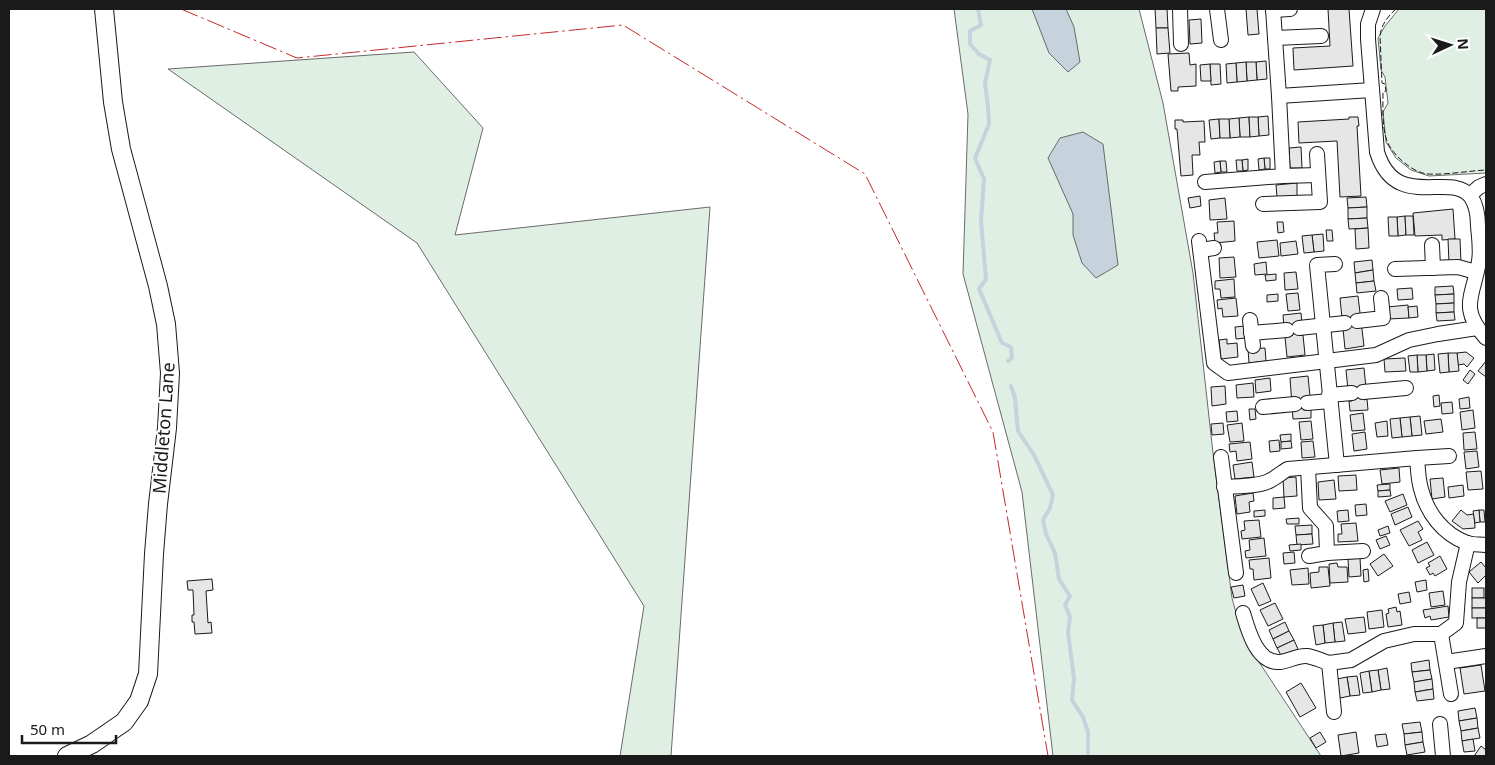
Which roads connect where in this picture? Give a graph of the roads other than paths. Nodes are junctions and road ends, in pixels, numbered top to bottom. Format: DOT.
graph roads {
  1 [pos="104,9"];
  2 [pos="1180,9"];
  3 [pos="1217,9"];
  4 [pos="1273,9"];
  5 [pos="1290,9"];
  6 [pos="1373,9"];
  7 [pos="1321,36"];
  8 [pos="1275,38"];
  9 [pos="1221,40"];
  10 [pos="1181,44"];
  11 [pos="1372,90"];
  12 [pos="1279,96"];
  13 [pos="1317,154"];
  14 [pos="1314,175"];
  15 [pos="1283,176"];
  16 [pos="1205,182"];
  17 [pos="1486,184"];
  18 [pos="1470,195"];
  19 [pos="1263,204"];
  20 [pos="1432,245"];
  21 [pos="1483,245"];
  22 [pos="1205,246"];
  23 [pos="1335,264"];
  24 [pos="1433,268"];
  25 [pos="1395,270"];
  26 [pos="1476,272"];
  27 [pos="1381,298"];
  28 [pos="1323,326"];
  29 [pos="1251,333"];
  30 [pos="1481,333"];
  31 [pos="1326,362"];
  32 [pos="1406,388"];
  33 [pos="1330,398"];
  34 [pos="1263,407"];
  35 [pos="1449,456"];
  36 [pos="1221,457"];
  37 [pos="1417,458"];
  38 [pos="1337,465"];
  39 [pos="1308,468"];
  40 [pos="1224,488"];
  41 [pos="1468,543"];
  42 [pos="1486,545"];
  43 [pos="1363,551"];
  44 [pos="1327,553"];
  45 [pos="1309,556"];
  46 [pos="1236,573"];
  47 [pos="1243,613"];
  48 [pos="1441,634"];
  49 [pos="1482,657"];
  50 [pos="1446,662"];
  51 [pos="1329,663"];
  52 [pos="1451,694"];
  53 [pos="1334,712"];
  54 [pos="1440,724"];
  55 [pos="67,756"];
  56 [pos="1443,756"];
  1 -- 55 [label="main road, Middleton Lane"];
  2 -- 10 [label="street"];
  3 -- 9 [label="street"];
  4 -- 5 [label="street"];
  4 -- 8 [label="street"];
  6 -- 11 [label="street"];
  7 -- 8 [label="street"];
  8 -- 12 [label="street"];
  11 -- 12 [label="street"];
  11 -- 18 [label="street"];
  12 -- 15 [label="street"];
  13 -- 14 [label="street"];
  14 -- 15 [label="street"];
  14 -- 19 [label="street"];
  15 -- 16 [label="street"];
  17 -- 18 [label="street"];
  18 -- 21 [label="street"];
  20 -- 24 [label="street"];
  21 -- 26 [label="street"];
  22 -- 31 [label="street"];
  23 -- 28 [label="street"];
  24 -- 25 [label="street"];
  24 -- 26 [label="street"];
  26 -- 30 [label="street"];
  27 -- 28 [label="street"];
  28 -- 29 [label="street"];
  28 -- 31 [label="street"];
  30 -- 31 [label="street"];
  31 -- 33 [label="street"];
  32 -- 33 [label="street"];
  33 -- 34 [label="street"];
  33 -- 38 [label="street"];
  35 -- 37 [label="street"];
  36 -- 40 [label="street"];
  37 -- 38 [label="street"];
  37 -- 41 [label="street"];
  38 -- 39 [label="street"];
  39 -- 40 [label="street"];
  39 -- 44 [label="street"];
  40 -- 46 [label="street"];
  41 -- 42 [label="street"];
  41 -- 48 [label="street"];
  43 -- 44 [label="street"];
  44 -- 45 [label="street"];
  47 -- 51 [label="street"];
  48 -- 50 [label="street"];
  48 -- 51 [label="street"];
  49 -- 50 [label="street"];
  50 -- 52 [label="street"];
  51 -- 53 [label="street"];
  54 -- 56 [label="street"];
}
